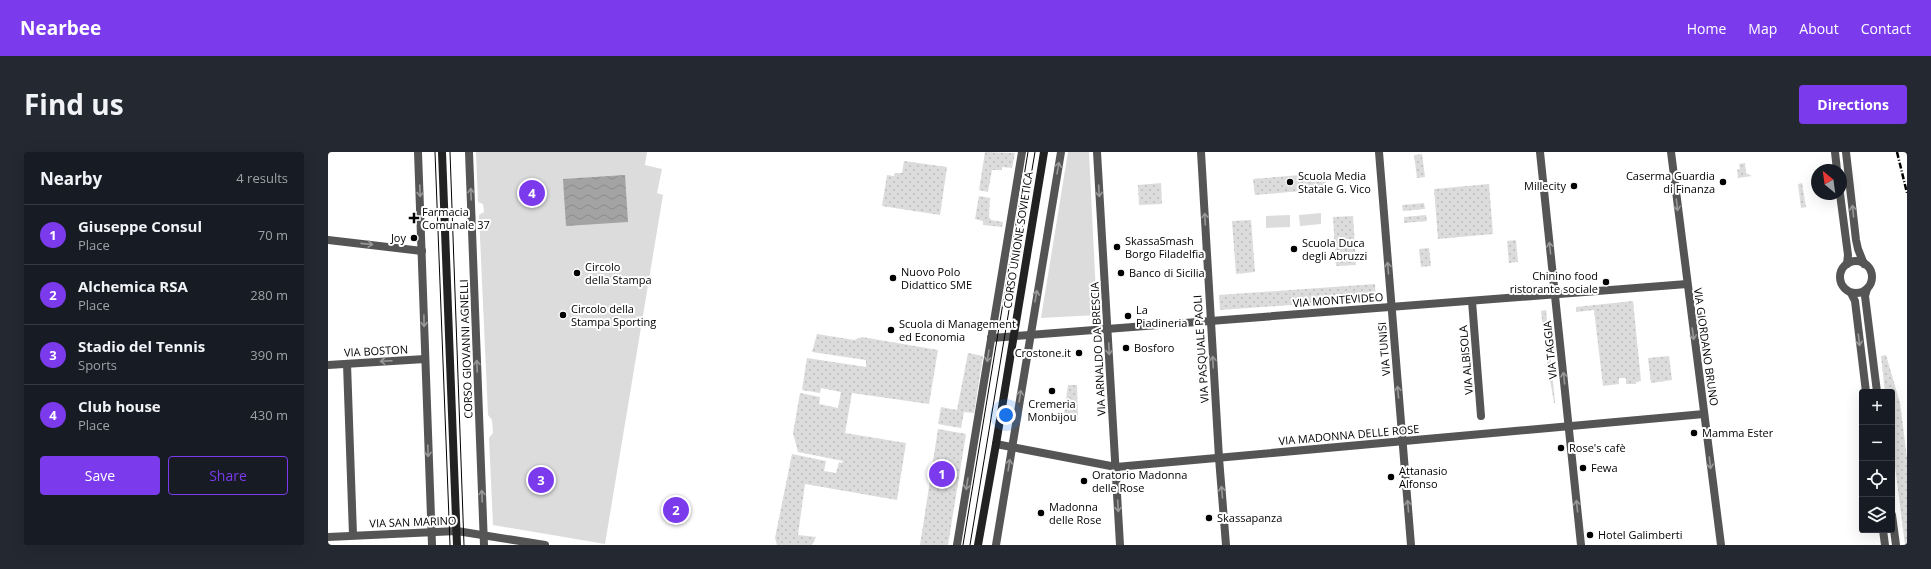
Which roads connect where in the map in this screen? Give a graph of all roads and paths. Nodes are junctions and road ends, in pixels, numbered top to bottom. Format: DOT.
graph roads {
  1 [pos="418,152"];
  2 [pos="442,152"];
  3 [pos="469,152"];
  4 [pos="1022,152"];
  5 [pos="1044,152"];
  6 [pos="1061,152"];
  7 [pos="1097,152"];
  8 [pos="1201,152"];
  9 [pos="1379,152"];
  10 [pos="1540,152"];
  11 [pos="1671,152"];
  12 [pos="1835,152"];
  13 [pos="1846,152"];
  14 [pos="1836,164"];
  15 [pos="1841,200"];
  16 [pos="328,240"];
  17 [pos="422,251"];
  18 [pos="1847,264"];
  19 [pos="1864,264"];
  20 [pos="1687,284"];
  21 [pos="1867,289"];
  22 [pos="1851,293"];
  23 [pos="1555,294"];
  24 [pos="1472,301"];
  25 [pos="1391,307"];
  26 [pos="1211,321"];
  27 [pos="1108,329"];
  28 [pos="1030,335"];
  29 [pos="1014,336"];
  30 [pos="991,338"];
  31 [pos="425,359"];
  32 [pos="347,364"];
  33 [pos="328,365"];
  34 [pos="1866,389"];
  35 [pos="1877,389"];
  36 [pos="1704,414"];
  37 [pos="1481,416"];
  38 [pos="1569,426"];
  39 [pos="1402,442"];
  40 [pos="996,444"];
  41 [pos="1012,448"];
  42 [pos="1219,458"];
  43 [pos="1116,467"];
  44 [pos="432,531"];
  45 [pos="457,531"];
  46 [pos="1883,533"];
  47 [pos="1894,533"];
  48 [pos="353,535"];
  49 [pos="484,535"];
  50 [pos="328,537"];
  51 [pos="432,545"];
  52 [pos="457,545"];
  53 [pos="484,545"];
  54 [pos="545,545"];
  55 [pos="957,545"];
  56 [pos="978,545"];
  57 [pos="996,545"];
  58 [pos="1120,545"];
  59 [pos="1226,545"];
  60 [pos="1411,545"];
  61 [pos="1581,545"];
  62 [pos="1721,545"];
  63 [pos="1885,545"];
  64 [pos="1896,545"];
  1 -- 17 [label="street, one-way"];
  2 -- 45 [label="main road, CORSO GIOVANNI AGNELLI"];
  49 -- 3 [label="street, CORSO GIOVANNI AGNELLI, one-way"];
  4 -- 30 [label="street, CORSO UNIONE SOVIETICA"];
  5 -- 29 [label="main road, CORSO UNIONE SOVIETICA"];
  28 -- 6 [label="street, one-way"];
  7 -- 27 [label="street, VIA ARNALDO DA BRESCIA, one-way"];
  26 -- 8 [label="street, VIA PASQUALE PAOLI, one-way"];
  25 -- 9 [label="street, VIA TUNISI, one-way"];
  23 -- 10 [label="street, VIA TAGGIA, one-way"];
  11 -- 20 [label="street, VIA GIORDANO BRUNO, one-way"];
  12 -- 14 [label="street"];
  19 -- 13 [label="street, one-way"];
  15 -- 18 [label="street"];
  16 -- 17 [label="street, one-way"];
  17 -- 31 [label="street, one-way"];
  18 -- 19 [label="street"];
  18 -- 22 [label="street"];
  19 -- 21 [label="street"];
  20 -- 23 [label="street, VIA MONTEVIDEO"];
  20 -- 36 [label="street, VIA GIORDANO BRUNO, one-way"];
  21 -- 22 [label="street"];
  21 -- 35 [label="street"];
  22 -- 34 [label="street, one-way"];
  23 -- 24 [label="street, VIA MONTEVIDEO"];
  38 -- 23 [label="street, VIA TAGGIA, one-way"];
  24 -- 25 [label="street, VIA MONTEVIDEO"];
  24 -- 37 [label="street, VIA ALBISOLA"];
  25 -- 26 [label="street, VIA MONTEVIDEO"];
  39 -- 25 [label="street, VIA TUNISI, one-way"];
  26 -- 27 [label="street, VIA MONTEVIDEO"];
  42 -- 26 [label="street, VIA PASQUALE PAOLI, one-way"];
  27 -- 28 [label="street, VIA MONTEVIDEO"];
  27 -- 43 [label="street, VIA ARNALDO DA BRESCIA, one-way"];
  28 -- 29 [label="street, VIA MONTEVIDEO"];
  41 -- 28 [label="street, one-way"];
  29 -- 30 [label="street, VIA MONTEVIDEO"];
  29 -- 40 [label="main road, CORSO UNIONE SOVIETICA"];
  30 -- 55 [label="street, CORSO UNIONE SOVIETICA, one-way"];
  31 -- 32 [label="street, VIA BOSTON, one-way"];
  31 -- 44 [label="street, one-way"];
  32 -- 33 [label="street, VIA BOSTON"];
  32 -- 48 [label="street"];
  36 -- 38 [label="street, VIA MADONNA DELLE ROSE"];
  36 -- 62 [label="street, VIA GIORDANO BRUNO, one-way"];
  38 -- 39 [label="street, VIA MADONNA DELLE ROSE"];
  61 -- 38 [label="street, VIA TAGGIA, one-way"];
  39 -- 42 [label="street, VIA MADONNA DELLE ROSE"];
  60 -- 39 [label="street, VIA TUNISI, one-way"];
  40 -- 41 [label="street, VIA MADONNA DELLE ROSE"];
  40 -- 56 [label="main road, CORSO UNIONE SOVIETICA"];
  41 -- 43 [label="street, VIA MADONNA DELLE ROSE"];
  57 -- 41 [label="street, one-way"];
  42 -- 43 [label="street, VIA MADONNA DELLE ROSE"];
  59 -- 42 [label="street, VIA PASQUALE PAOLI, one-way"];
  43 -- 58 [label="street, VIA ARNALDO DA BRESCIA, one-way"];
  44 -- 45 [label="street, VIA SAN MARINO"];
  44 -- 48 [label="street, VIA SAN MARINO"];
  44 -- 51 [label="street"];
  45 -- 49 [label="street, VIA SAN MARINO"];
  45 -- 52 [label="main road, CORSO GIOVANNI AGNELLI"];
  46 -- 63 [label="street"];
  47 -- 64 [label="street"];
  48 -- 50 [label="street, VIA SAN MARINO"];
  49 -- 53 [label="street, CORSO GIOVANNI AGNELLI"];
  49 -- 54 [label="street, VIA SAN MARINO"];
}
